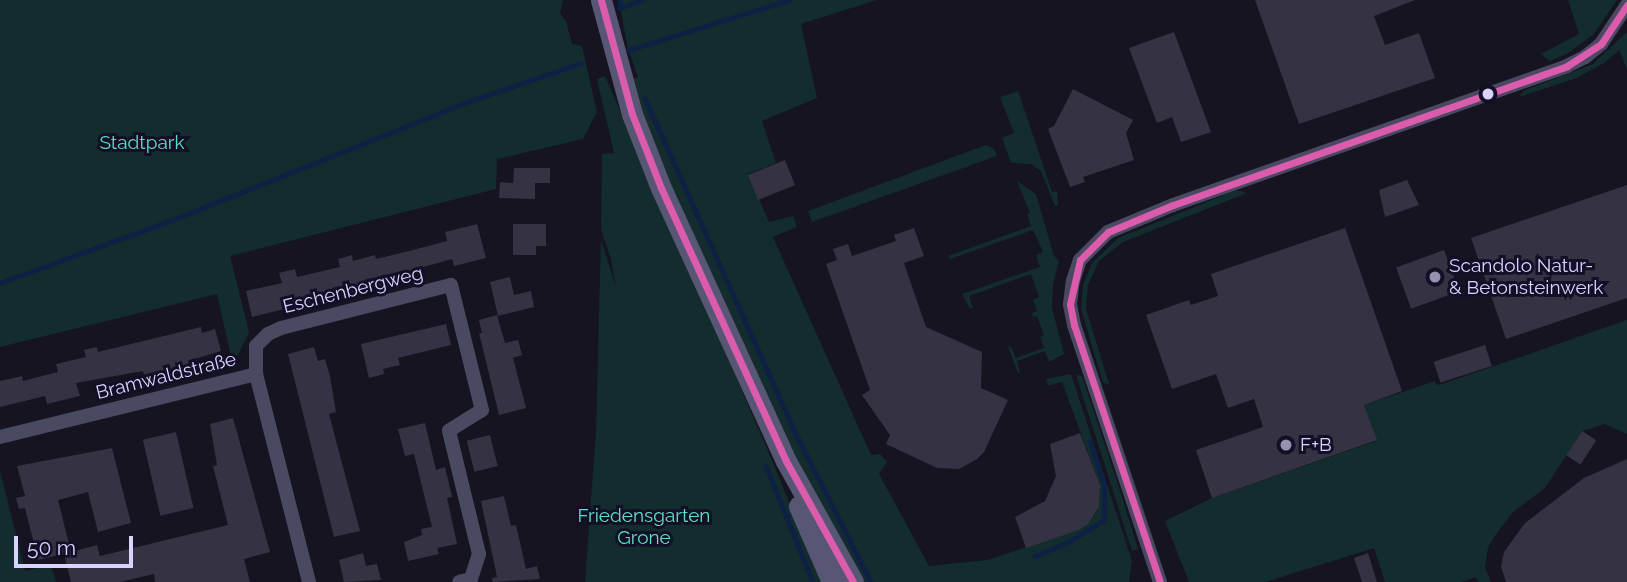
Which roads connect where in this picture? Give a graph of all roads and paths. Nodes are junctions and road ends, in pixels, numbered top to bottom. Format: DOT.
graph roads {
  1 [pos="601,0"];
  2 [pos="1627,5"];
  3 [pos="256,374"];
  4 [pos="0,437"];
  5 [pos="786,461"];
  6 [pos="309,582"];
  7 [pos="459,582"];
  8 [pos="832,582"];
  9 [pos="853,582"];
  10 [pos="1160,582"];
  1 -- 5 [label="main road"];
  2 -- 10 [label="street"];
  3 -- 4 [label="street, Bramwaldstraße"];
  3 -- 6 [label="street, Bramwaldstraße"];
  3 -- 7 [label="street, Eschenbergweg"];
  5 -- 8 [label="main road"];
  5 -- 9 [label="main road"];
}
